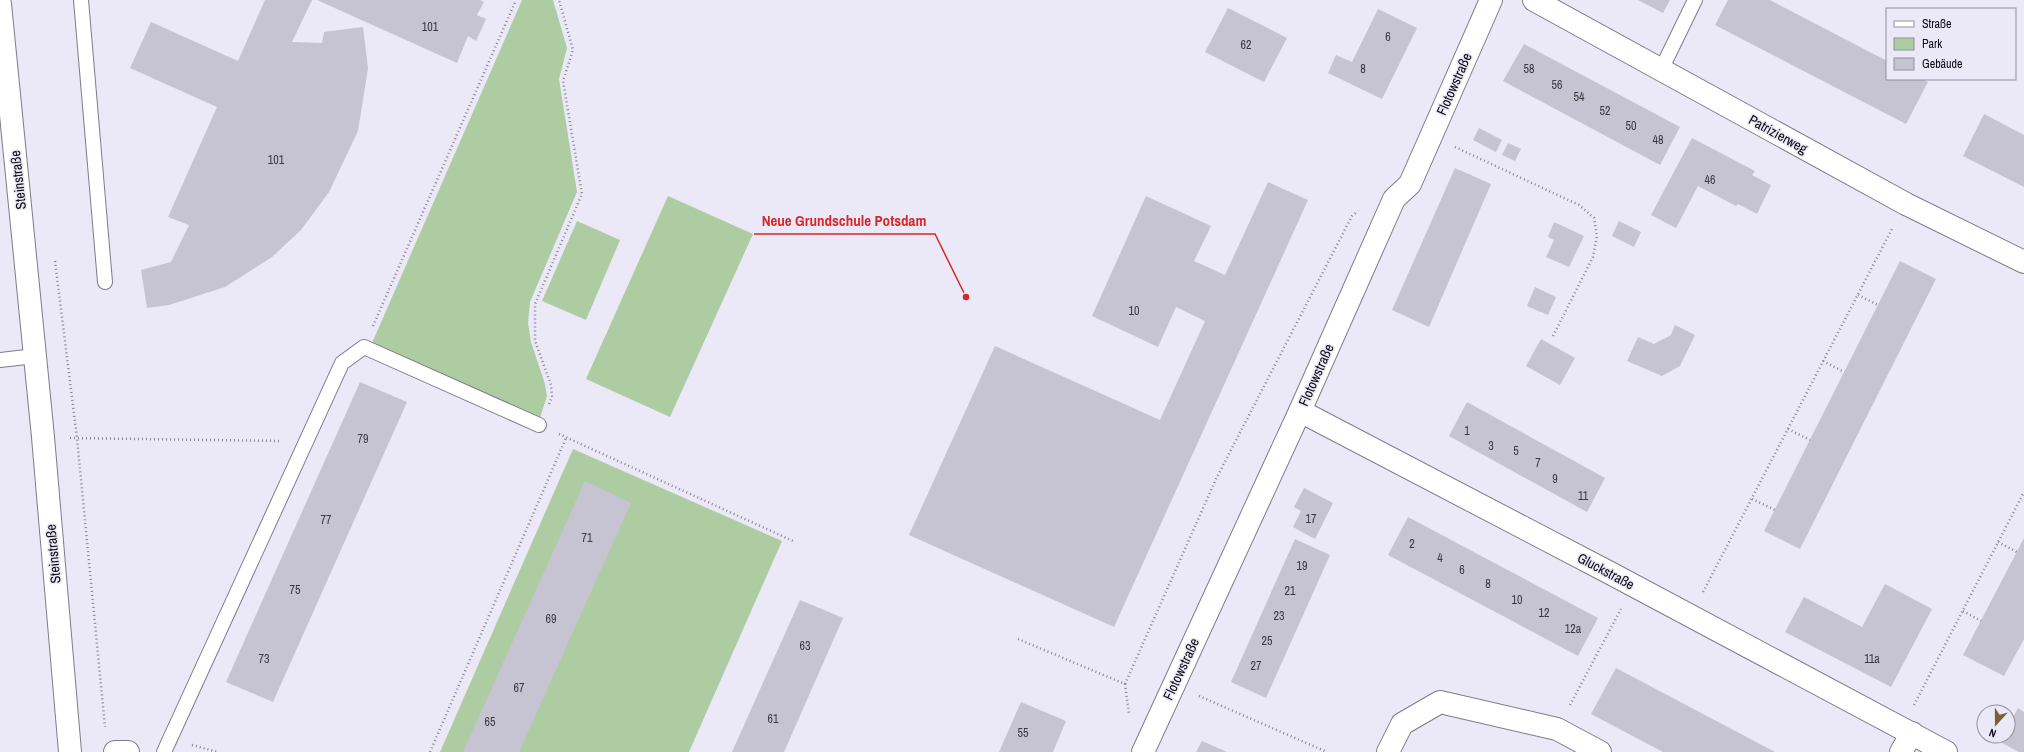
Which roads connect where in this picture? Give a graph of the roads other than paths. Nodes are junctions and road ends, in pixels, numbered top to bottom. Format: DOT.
graph roads {
  1 [pos="81,0"];
  2 [pos="1491,0"];
  3 [pos="1534,0"];
  4 [pos="1695,0"];
  5 [pos="0,4"];
  6 [pos="1661,70"];
  7 [pos="2024,262"];
  8 [pos="106,282"];
  9 [pos="35,356"];
  10 [pos="0,360"];
  11 [pos="1300,411"];
  12 [pos="539,425"];
  13 [pos="1907,731"];
  14 [pos="1146,744"];
  15 [pos="166,746"];
  16 [pos="70,752"];
  17 [pos="115,752"];
  18 [pos="128,752"];
  19 [pos="1388,752"];
  20 [pos="1600,752"];
  21 [pos="1901,752"];
  22 [pos="1946,752"];
  1 -- 8 [label="lane"];
  2 -- 11 [label="street, Flotowstraße"];
  3 -- 6 [label="street, Patrizierweg"];
  4 -- 6 [label="lane"];
  5 -- 9 [label="street, Steinstraße"];
  6 -- 7 [label="street, Patrizierweg"];
  9 -- 10 [label="lane"];
  9 -- 16 [label="street, Steinstraße"];
  11 -- 13 [label="street, Gluckstraße"];
  11 -- 14 [label="street, Flotowstraße"];
  12 -- 15 [label="lane"];
  13 -- 21 [label="street"];
  13 -- 22 [label="street, Gluckstraße"];
  17 -- 18 [label="street"];
  19 -- 20 [label="street"];
}
